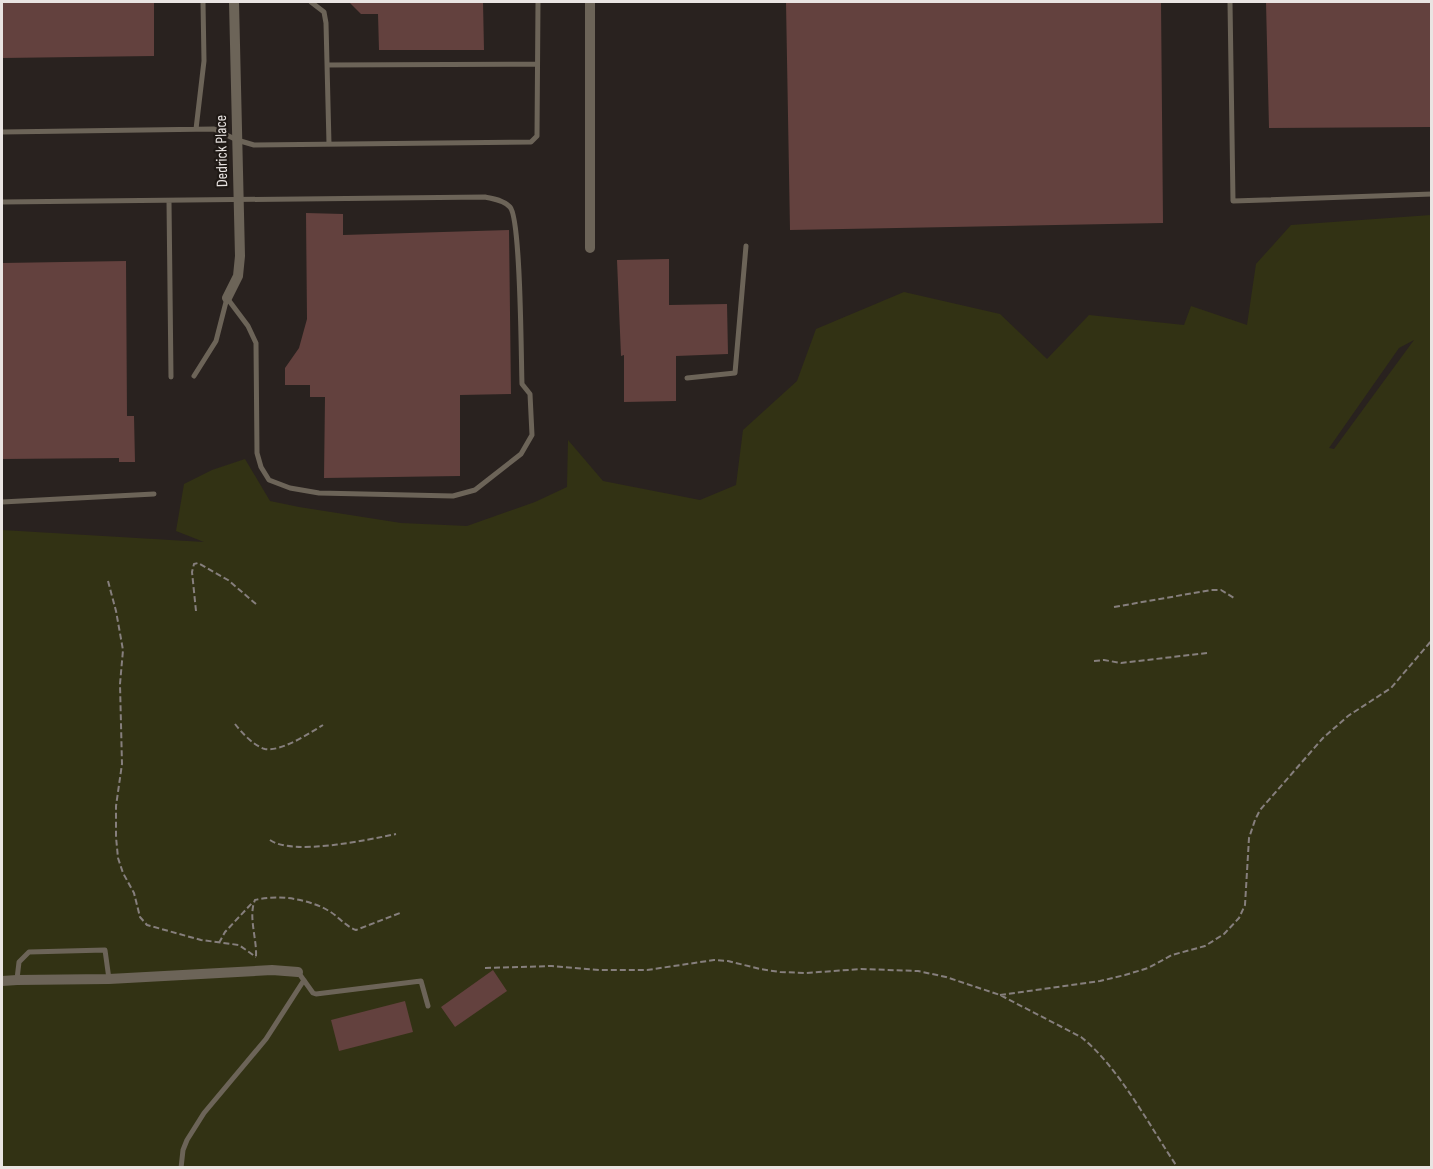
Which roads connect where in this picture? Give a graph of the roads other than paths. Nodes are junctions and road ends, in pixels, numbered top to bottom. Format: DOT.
graph roads {
  1 [pos="203,2"];
  2 [pos="234,2"];
  3 [pos="311,2"];
  4 [pos="538,2"];
  5 [pos="590,2"];
  6 [pos="1230,2"];
  7 [pos="537,64"];
  8 [pos="327,65"];
  9 [pos="196,129"];
  10 [pos="2,132"];
  11 [pos="237,140"];
  12 [pos="328,144"];
  13 [pos="1431,194"];
  14 [pos="238,200"];
  15 [pos="170,201"];
  16 [pos="2,202"];
  17 [pos="746,246"];
  18 [pos="590,248"];
  19 [pos="227,298"];
  20 [pos="194,376"];
  21 [pos="171,377"];
  22 [pos="687,378"];
  23 [pos="154,494"];
  24 [pos="2,502"];
  25 [pos="301,976"];
  26 [pos="109,979"];
  27 [pos="17,980"];
  28 [pos="2,981"];
  29 [pos="428,1006"];
  30 [pos="181,1167"];
  1 -- 9 [label="lane"];
  2 -- 11 [label="street, Dedrick Place"];
  3 -- 8 [label="lane"];
  4 -- 7 [label="lane"];
  5 -- 18 [label="street"];
  6 -- 13 [label="lane"];
  7 -- 8 [label="lane"];
  7 -- 12 [label="lane"];
  8 -- 12 [label="lane"];
  9 -- 10 [label="lane"];
  9 -- 11 [label="lane"];
  11 -- 12 [label="lane"];
  11 -- 14 [label="street, Dedrick Place"];
  14 -- 15 [label="lane"];
  14 -- 19 [label="street, Dedrick Place"];
  14 -- 19 [label="lane"];
  15 -- 16 [label="lane"];
  15 -- 21 [label="lane"];
  17 -- 22 [label="lane"];
  19 -- 20 [label="lane"];
  23 -- 24 [label="lane"];
  25 -- 26 [label="street"];
  25 -- 29 [label="lane"];
  25 -- 30 [label="lane"];
  26 -- 27 [label="street"];
  26 -- 27 [label="lane"];
  27 -- 28 [label="street"];
}
